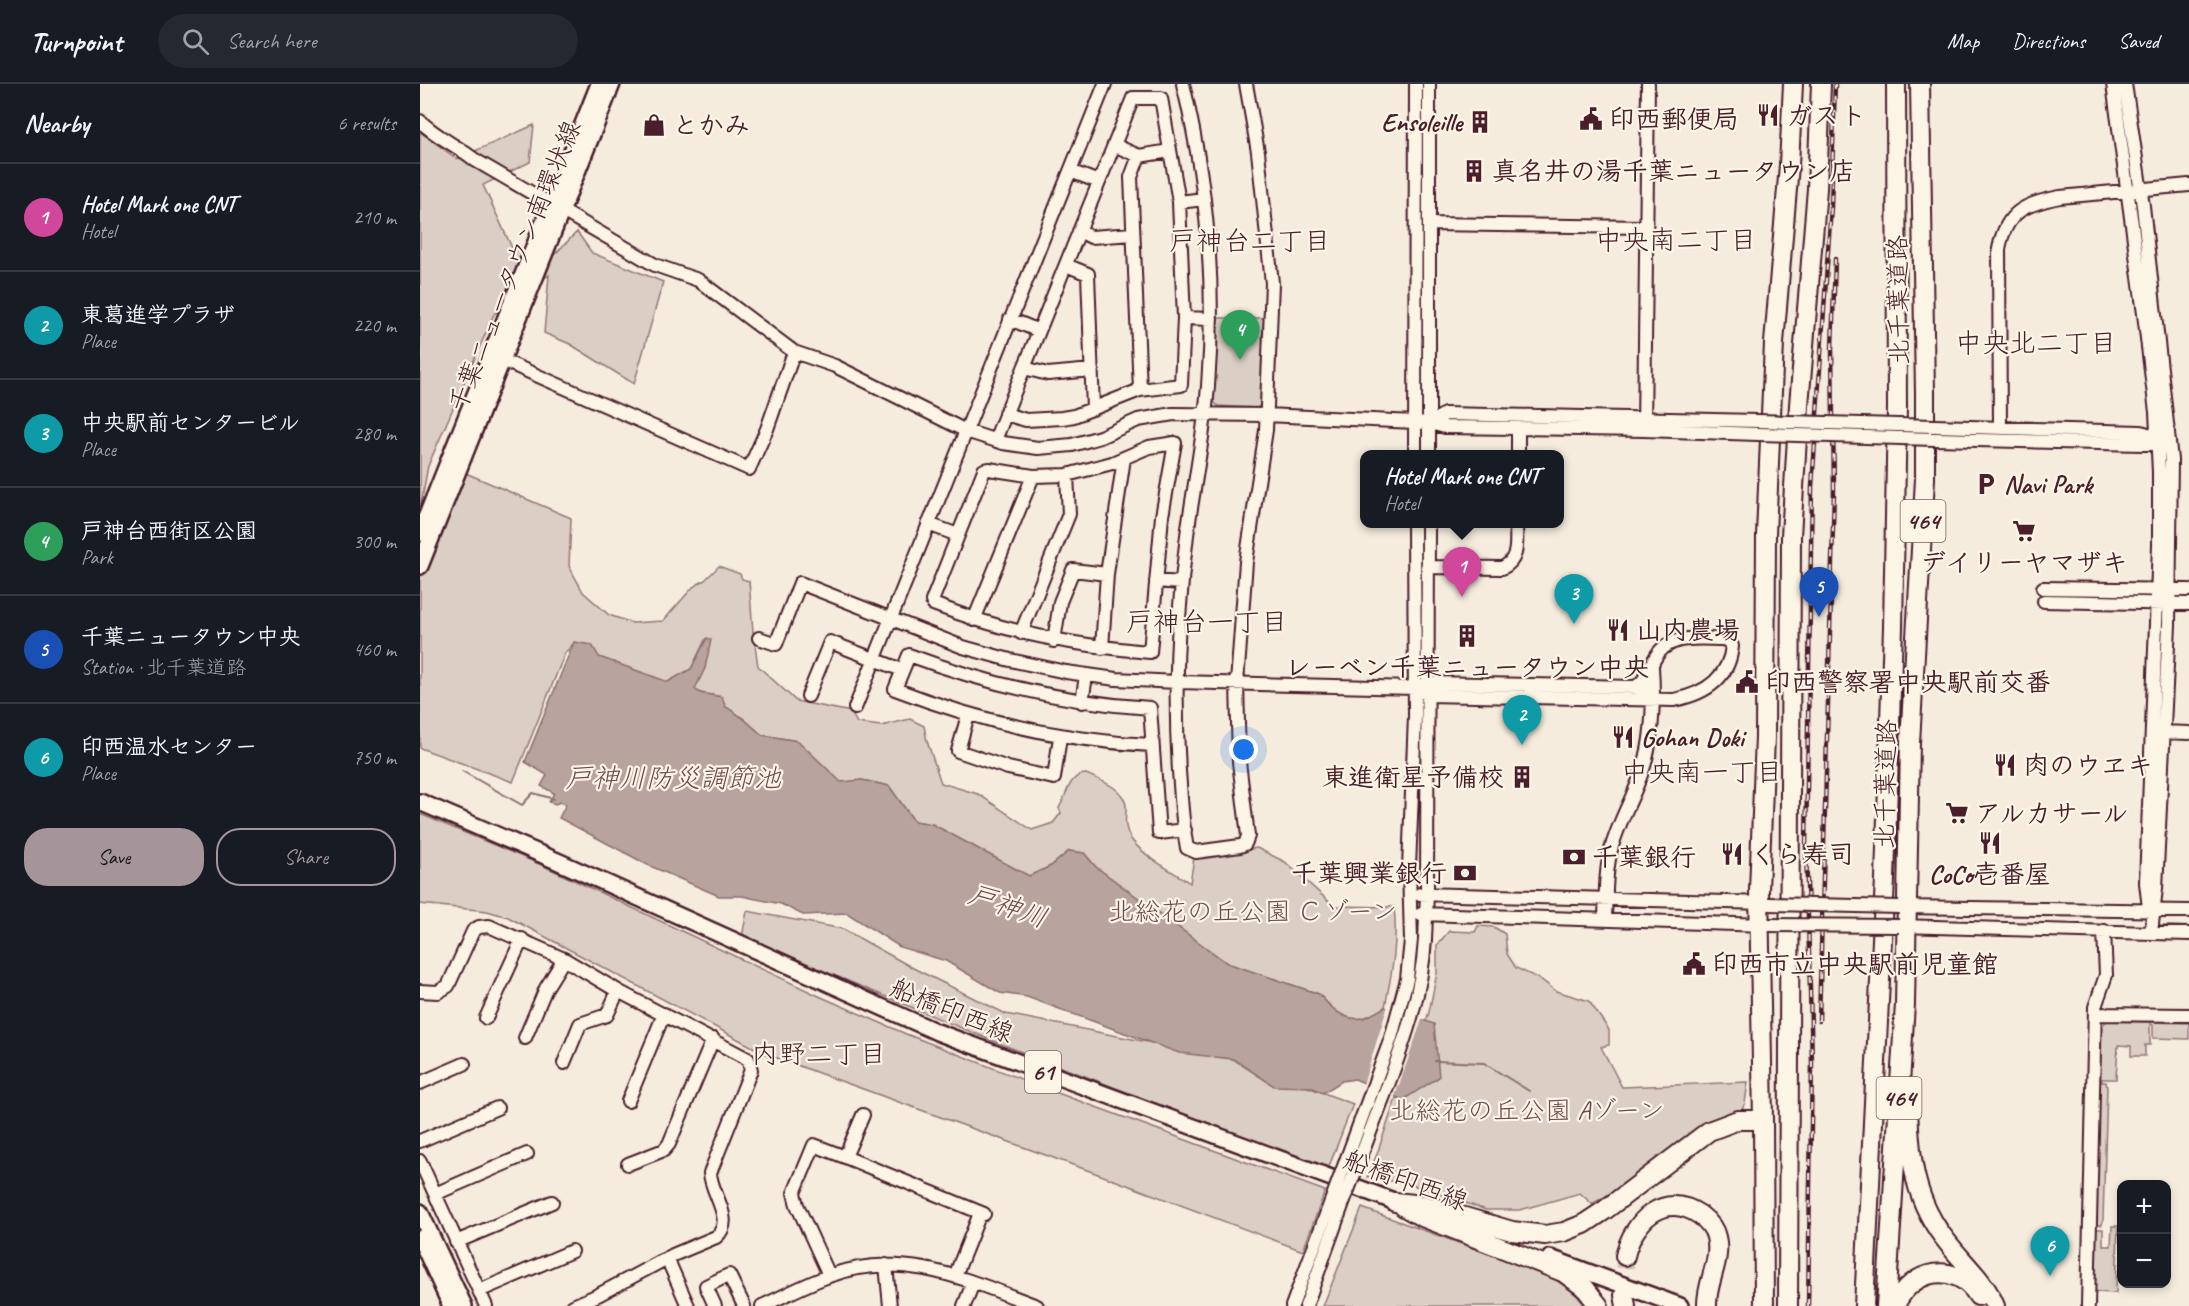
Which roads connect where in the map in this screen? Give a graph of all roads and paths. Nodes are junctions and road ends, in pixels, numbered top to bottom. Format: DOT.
graph roads {
  1 [pos="599,84"];
  2 [pos="612,84"];
  3 [pos="1105,84"];
  4 [pos="1183,84"];
  5 [pos="1246,84"];
  6 [pos="1416,84"];
  7 [pos="1429,84"];
  8 [pos="1648,84"];
  9 [pos="1793,84"];
  10 [pos="1821,84"];
  11 [pos="1896,84"];
  12 [pos="1920,84"];
  13 [pos="2113,84"];
  14 [pos="2125,84"];
  15 [pos="420,120"];
  16 [pos="1114,145"];
  17 [pos="1170,151"];
  18 [pos="1139,156"];
  19 [pos="1070,171"];
  20 [pos="1099,182"];
  21 [pos="2189,185"];
  22 [pos="2141,190"];
  23 [pos="2127,191"];
  24 [pos="1204,199"];
  25 [pos="1179,202"];
  26 [pos="556,208"];
  27 [pos="1430,224"];
  28 [pos="1646,227"];
  29 [pos="1079,231"];
  30 [pos="1133,234"];
  31 [pos="1065,265"];
  32 [pos="1184,318"];
  33 [pos="1010,319"];
  34 [pos="1211,319"];
  35 [pos="1039,331"];
  36 [pos="794,352"];
  37 [pos="502,360"];
  38 [pos="1024,368"];
  39 [pos="1092,370"];
  40 [pos="1140,390"];
  41 [pos="1093,409"];
  42 [pos="1005,414"];
  43 [pos="1205,414"];
  44 [pos="1266,415"];
  45 [pos="1415,422"];
  46 [pos="1430,423"];
  47 [pos="1644,425"];
  48 [pos="2000,427"];
  49 [pos="1518,429"];
  50 [pos="966,431"];
  51 [pos="2157,439"];
  52 [pos="995,440"];
  53 [pos="2170,441"];
  54 [pos="1415,450"];
  55 [pos="1429,450"];
  56 [pos="1518,450"];
  57 [pos="1124,458"];
  58 [pos="1067,475"];
  59 [pos="1032,476"];
  60 [pos="928,524"];
  61 [pos="1414,528"];
  62 [pos="1428,528"];
  63 [pos="1516,528"];
  64 [pos="420,533"];
  65 [pos="958,536"];
  66 [pos="420,566"];
  67 [pos="1427,567"];
  68 [pos="1107,574"];
  69 [pos="1156,581"];
  70 [pos="1182,583"];
  71 [pos="2043,588"];
  72 [pos="2164,589"];
  73 [pos="2189,590"];
  74 [pos="2044,601"];
  75 [pos="2163,604"];
  76 [pos="2189,604"];
  77 [pos="890,619"];
  78 [pos="975,620"];
  79 [pos="1021,633"];
  80 [pos="759,638"];
  81 [pos="1054,641"];
  82 [pos="1102,648"];
  83 [pos="874,659"];
  84 [pos="1652,664"];
  85 [pos="902,670"];
  86 [pos="1086,675"];
  87 [pos="1177,682"];
  88 [pos="1237,683"];
  89 [pos="1636,687"];
  90 [pos="1415,688"];
  91 [pos="1428,689"];
  92 [pos="808,696"];
  93 [pos="1652,701"];
  94 [pos="1082,702"];
  95 [pos="855,708"];
  96 [pos="968,715"];
  97 [pos="2163,732"];
  98 [pos="2189,733"];
  99 [pos="1060,737"];
  100 [pos="1151,745"];
  101 [pos="420,802"];
  102 [pos="1185,830"];
  103 [pos="1409,894"];
  104 [pos="1427,894"];
  105 [pos="1606,899"];
  106 [pos="1764,903"];
  107 [pos="1904,907"];
  108 [pos="2152,910"];
  109 [pos="2189,911"];
  110 [pos="1410,914"];
  111 [pos="1426,914"];
  112 [pos="1605,919"];
  113 [pos="1764,925"];
  114 [pos="1903,926"];
  115 [pos="2104,931"];
  116 [pos="2151,933"];
  117 [pos="2189,934"];
  118 [pos="522,939"];
  119 [pos="564,959"];
  120 [pos="420,991"];
  121 [pos="618,991"];
  122 [pos="1905,1004"];
  123 [pos="664,1014"];
  124 [pos="2095,1014"];
  125 [pos="2189,1015"];
  126 [pos="486,1018"];
  127 [pos="525,1038"];
  128 [pos="713,1039"];
  129 [pos="564,1063"];
  130 [pos="464,1064"];
  131 [pos="420,1083"];
  132 [pos="628,1101"];
  133 [pos="497,1108"];
  134 [pos="863,1115"];
  135 [pos="1763,1120"];
  136 [pos="420,1141"];
  137 [pos="527,1154"];
  138 [pos="845,1157"];
  139 [pos="420,1161"];
  140 [pos="628,1164"];
  141 [pos="1762,1191"];
  142 [pos="435,1194"];
  143 [pos="1338,1198"];
  144 [pos="552,1202"];
  145 [pos="1395,1202"];
  146 [pos="420,1212"];
  147 [pos="420,1238"];
  148 [pos="456,1242"];
  149 [pos="572,1251"];
  150 [pos="429,1255"];
  151 [pos="1625,1256"];
  152 [pos="667,1258"];
  153 [pos="886,1266"];
  154 [pos="829,1275"];
  155 [pos="955,1276"];
  156 [pos="973,1283"];
  157 [pos="479,1291"];
  158 [pos="451,1306"];
  159 [pos="464,1306"];
  160 [pos="486,1306"];
  161 [pos="573,1306"];
  162 [pos="688,1306"];
  163 [pos="715,1306"];
  164 [pos="744,1306"];
  165 [pos="762,1306"];
  166 [pos="890,1306"];
  167 [pos="964,1306"];
  168 [pos="1037,1306"];
  169 [pos="1292,1306"];
  170 [pos="1306,1306"];
  171 [pos="1599,1306"];
  172 [pos="1680,1306"];
  173 [pos="1707,1306"];
  174 [pos="1757,1306"];
  175 [pos="1764,1306"];
  176 [pos="1788,1306"];
  177 [pos="1864,1306"];
  178 [pos="1886,1306"];
  179 [pos="1895,1306"];
  180 [pos="1983,1306"];
  181 [pos="1995,1306"];
  182 [pos="2088,1306"];
  1 -- 26 [label="main road, 千葉ニュータウン南環状線"];
  2 -- 26 [label="main road, 千葉ニュータウン南環状線"];
  3 -- 19 [label="street"];
  4 -- 24 [label="street"];
  5 -- 44 [label="street"];
  6 -- 45 [label="street"];
  7 -- 27 [label="street"];
  8 -- 28 [label="street"];
  9 -- 106 [label="highway"];
  10 -- 176 [label="highway"];
  11 -- 177 [label="highway, 北千葉道路 / 464"];
  12 -- 107 [label="highway, 北千葉道路 / 464"];
  13 -- 23 [label="street"];
  14 -- 22 [label="street"];
  15 -- 26 [label="street"];
  16 -- 17 [label="street"];
  16 -- 18 [label="street"];
  16 -- 20 [label="street"];
  17 -- 18 [label="street"];
  17 -- 25 [label="street"];
  18 -- 30 [label="street"];
  19 -- 20 [label="street"];
  19 -- 33 [label="street"];
  20 -- 29 [label="street"];
  21 -- 22 [label="street"];
  22 -- 23 [label="street"];
  22 -- 53 [label="street"];
  23 -- 48 [label="street"];
  23 -- 51 [label="street"];
  24 -- 25 [label="street"];
  24 -- 34 [label="street"];
  25 -- 32 [label="street"];
  26 -- 36 [label="street"];
  26 -- 37 [label="main road, 千葉ニュータウン南環状線"];
  26 -- 64 [label="main road, 千葉ニュータウン南環状線"];
  27 -- 28 [label="street"];
  27 -- 46 [label="street"];
  28 -- 47 [label="street"];
  29 -- 30 [label="street"];
  29 -- 31 [label="street"];
  30 -- 40 [label="street"];
  31 -- 35 [label="street"];
  31 -- 39 [label="street"];
  32 -- 34 [label="street"];
  32 -- 40 [label="street"];
  33 -- 35 [label="street"];
  33 -- 50 [label="street"];
  34 -- 43 [label="street"];
  35 -- 38 [label="street"];
  36 -- 37 [label="street"];
  36 -- 50 [label="street"];
  37 -- 66 [label="main road, 千葉ニュータウン南環状線"];
  38 -- 39 [label="street"];
  38 -- 42 [label="street"];
  39 -- 41 [label="street"];
  40 -- 41 [label="street"];
  41 -- 42 [label="street"];
  42 -- 52 [label="street"];
  43 -- 44 [label="street"];
  43 -- 52 [label="street"];
  43 -- 70 [label="street"];
  44 -- 45 [label="street"];
  44 -- 88 [label="street"];
  45 -- 46 [label="street"];
  45 -- 54 [label="street"];
  46 -- 47 [label="street"];
  46 -- 49 [label="street"];
  46 -- 55 [label="street"];
  47 -- 48 [label="street, bridge"];
  47 -- 49 [label="street"];
  47 -- 51 [label="street, bridge"];
  48 -- 51 [label="street"];
  49 -- 56 [label="street"];
  50 -- 52 [label="street"];
  50 -- 60 [label="street"];
  51 -- 53 [label="street"];
  51 -- 72 [label="street"];
  53 -- 72 [label="street"];
  57 -- 58 [label="street"];
  57 -- 68 [label="street"];
  57 -- 69 [label="street"];
  58 -- 59 [label="street"];
  58 -- 79 [label="street"];
  59 -- 65 [label="street"];
  59 -- 78 [label="street"];
  60 -- 65 [label="street"];
  60 -- 77 [label="street"];
  61 -- 90 [label="street"];
  62 -- 67 [label="street"];
  63 -- 67 [label="street"];
  65 -- 78 [label="street"];
  67 -- 91 [label="street"];
  68 -- 81 [label="street"];
  68 -- 82 [label="street"];
  69 -- 70 [label="street"];
  69 -- 82 [label="street"];
  70 -- 87 [label="street"];
  71 -- 72 [label="street"];
  72 -- 73 [label="street"];
  72 -- 75 [label="street"];
  74 -- 75 [label="street"];
  75 -- 76 [label="street"];
  75 -- 97 [label="street"];
  75 -- 108 [label="street"];
  77 -- 80 [label="street"];
  77 -- 83 [label="street"];
  77 -- 86 [label="street"];
  78 -- 79 [label="street"];
  79 -- 81 [label="street"];
  81 -- 82 [label="street"];
  83 -- 85 [label="street"];
  83 -- 92 [label="street"];
  83 -- 95 [label="street"];
  84 -- 89 [label="street"];
  84 -- 93 [label="street"];
  84 -- 93 [label="street"];
  85 -- 94 [label="street"];
  85 -- 96 [label="street"];
  86 -- 87 [label="street"];
  86 -- 94 [label="street"];
  87 -- 88 [label="street"];
  87 -- 102 [label="street"];
  88 -- 90 [label="street"];
  88 -- 102 [label="street"];
  89 -- 91 [label="street"];
  89 -- 93 [label="street"];
  90 -- 91 [label="street"];
  90 -- 103 [label="street"];
  91 -- 93 [label="street"];
  91 -- 104 [label="street"];
  93 -- 105 [label="street"];
  94 -- 100 [label="street"];
  96 -- 99 [label="street"];
  96 -- 99 [label="street"];
  97 -- 98 [label="street"];
  97 -- 108 [label="street"];
  99 -- 100 [label="street"];
  100 -- 102 [label="street"];
  101 -- 145 [label="main road, 船橋印西線 / 61"];
  103 -- 104 [label="street"];
  103 -- 110 [label="street"];
  104 -- 105 [label="street"];
  104 -- 111 [label="street"];
  105 -- 106 [label="street"];
  105 -- 112 [label="street"];
  106 -- 107 [label="street, bridge"];
  106 -- 113 [label="highway"];
  107 -- 108 [label="street"];
  107 -- 114 [label="highway, 北千葉道路 / 464"];
  108 -- 109 [label="street"];
  108 -- 116 [label="street"];
  110 -- 111 [label="street"];
  110 -- 143 [label="street, bridge"];
  111 -- 112 [label="street"];
  111 -- 143 [label="street, bridge"];
  112 -- 113 [label="street"];
  113 -- 114 [label="street, bridge"];
  113 -- 135 [label="highway"];
  114 -- 115 [label="street"];
  114 -- 122 [label="highway, 北千葉道路 / 464"];
  115 -- 116 [label="street"];
  115 -- 124 [label="street"];
  116 -- 117 [label="street"];
  118 -- 119 [label="street"];
  118 -- 120 [label="street"];
  118 -- 126 [label="street"];
  119 -- 121 [label="street"];
  119 -- 127 [label="street"];
  121 -- 123 [label="street"];
  121 -- 129 [label="street"];
  122 -- 178 [label="highway, 北千葉道路 / 464"];
  122 -- 181 [label="highway"];
  123 -- 128 [label="street"];
  123 -- 132 [label="street"];
  124 -- 125 [label="street"];
  124 -- 182 [label="street"];
  128 -- 140 [label="street"];
  128 -- 152 [label="street"];
  130 -- 131 [label="street"];
  133 -- 136 [label="street"];
  134 -- 138 [label="street"];
  135 -- 141 [label="highway"];
  135 -- 145 [label="highway"];
  137 -- 142 [label="street"];
  138 -- 154 [label="street"];
  138 -- 155 [label="street"];
  139 -- 142 [label="street"];
  141 -- 174 [label="highway"];
  141 -- 175 [label="highway"];
  142 -- 148 [label="street"];
  143 -- 169 [label="street"];
  143 -- 170 [label="street"];
  144 -- 148 [label="street"];
  145 -- 171 [label="highway"];
  145 -- 172 [label="main road, 船橋印西線 / 61"];
  146 -- 150 [label="main road"];
  147 -- 150 [label="main road"];
  148 -- 157 [label="street"];
  149 -- 157 [label="street"];
  150 -- 158 [label="main road"];
  150 -- 159 [label="main road"];
  151 -- 173 [label="highway"];
  152 -- 161 [label="street"];
  152 -- 162 [label="street"];
  153 -- 154 [label="street"];
  153 -- 155 [label="street"];
  153 -- 166 [label="street"];
  154 -- 165 [label="street"];
  155 -- 156 [label="street"];
  156 -- 167 [label="street"];
  156 -- 168 [label="street"];
  157 -- 160 [label="street"];
  163 -- 164 [label="street"];
  179 -- 180 [label="highway"];
}
